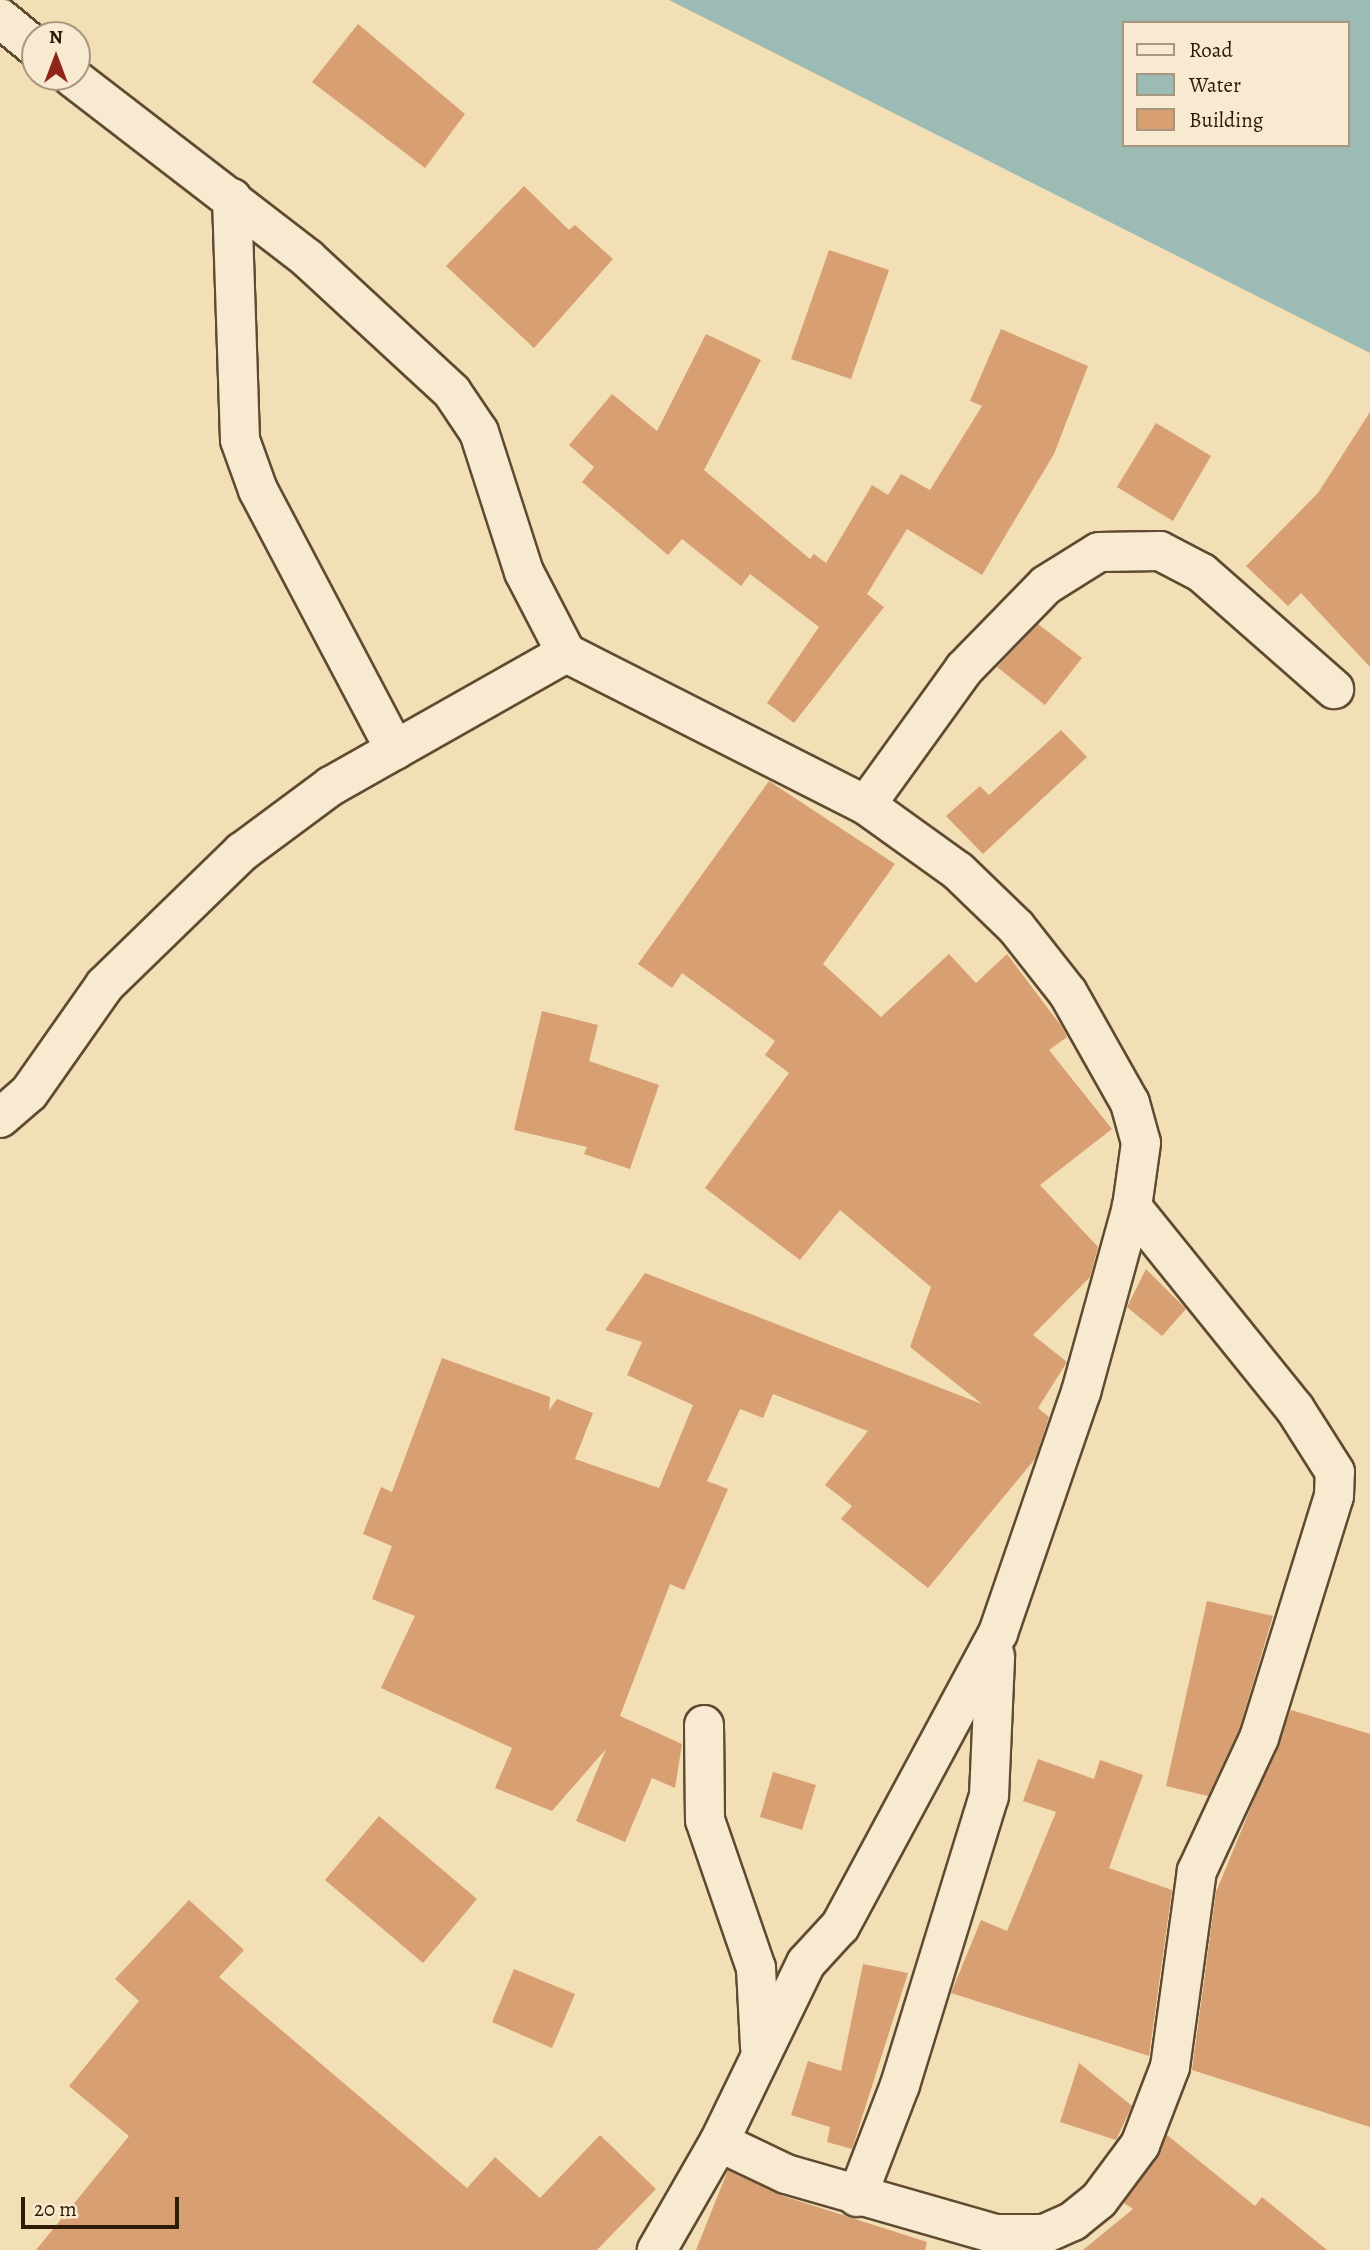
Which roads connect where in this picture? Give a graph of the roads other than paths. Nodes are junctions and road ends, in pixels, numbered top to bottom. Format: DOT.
graph roads {
  1 [pos="0,18"];
  2 [pos="21,35"];
  3 [pos="91,91"];
  4 [pos="232,198"];
  5 [pos="566,653"];
  6 [pos="1334,689"];
  7 [pos="395,750"];
  8 [pos="866,805"];
  9 [pos="0,1118"];
  10 [pos="1132,1207"];
  11 [pos="998,1633"];
  12 [pos="704,1725"];
  13 [pos="760,2057"];
  14 [pos="719,2142"];
  15 [pos="857,2197"];
  16 [pos="657,2250"];
  1 -- 2 [label="street"];
  3 -- 4 [label="street"];
  4 -- 5 [label="street"];
  4 -- 7 [label="street"];
  5 -- 7 [label="street"];
  5 -- 8 [label="street"];
  6 -- 8 [label="street"];
  7 -- 9 [label="street"];
  8 -- 10 [label="street"];
  10 -- 11 [label="street"];
  10 -- 15 [label="street"];
  11 -- 13 [label="street"];
  11 -- 15 [label="street"];
  12 -- 13 [label="street"];
  13 -- 14 [label="street"];
  14 -- 15 [label="street"];
  14 -- 16 [label="street"];
}
